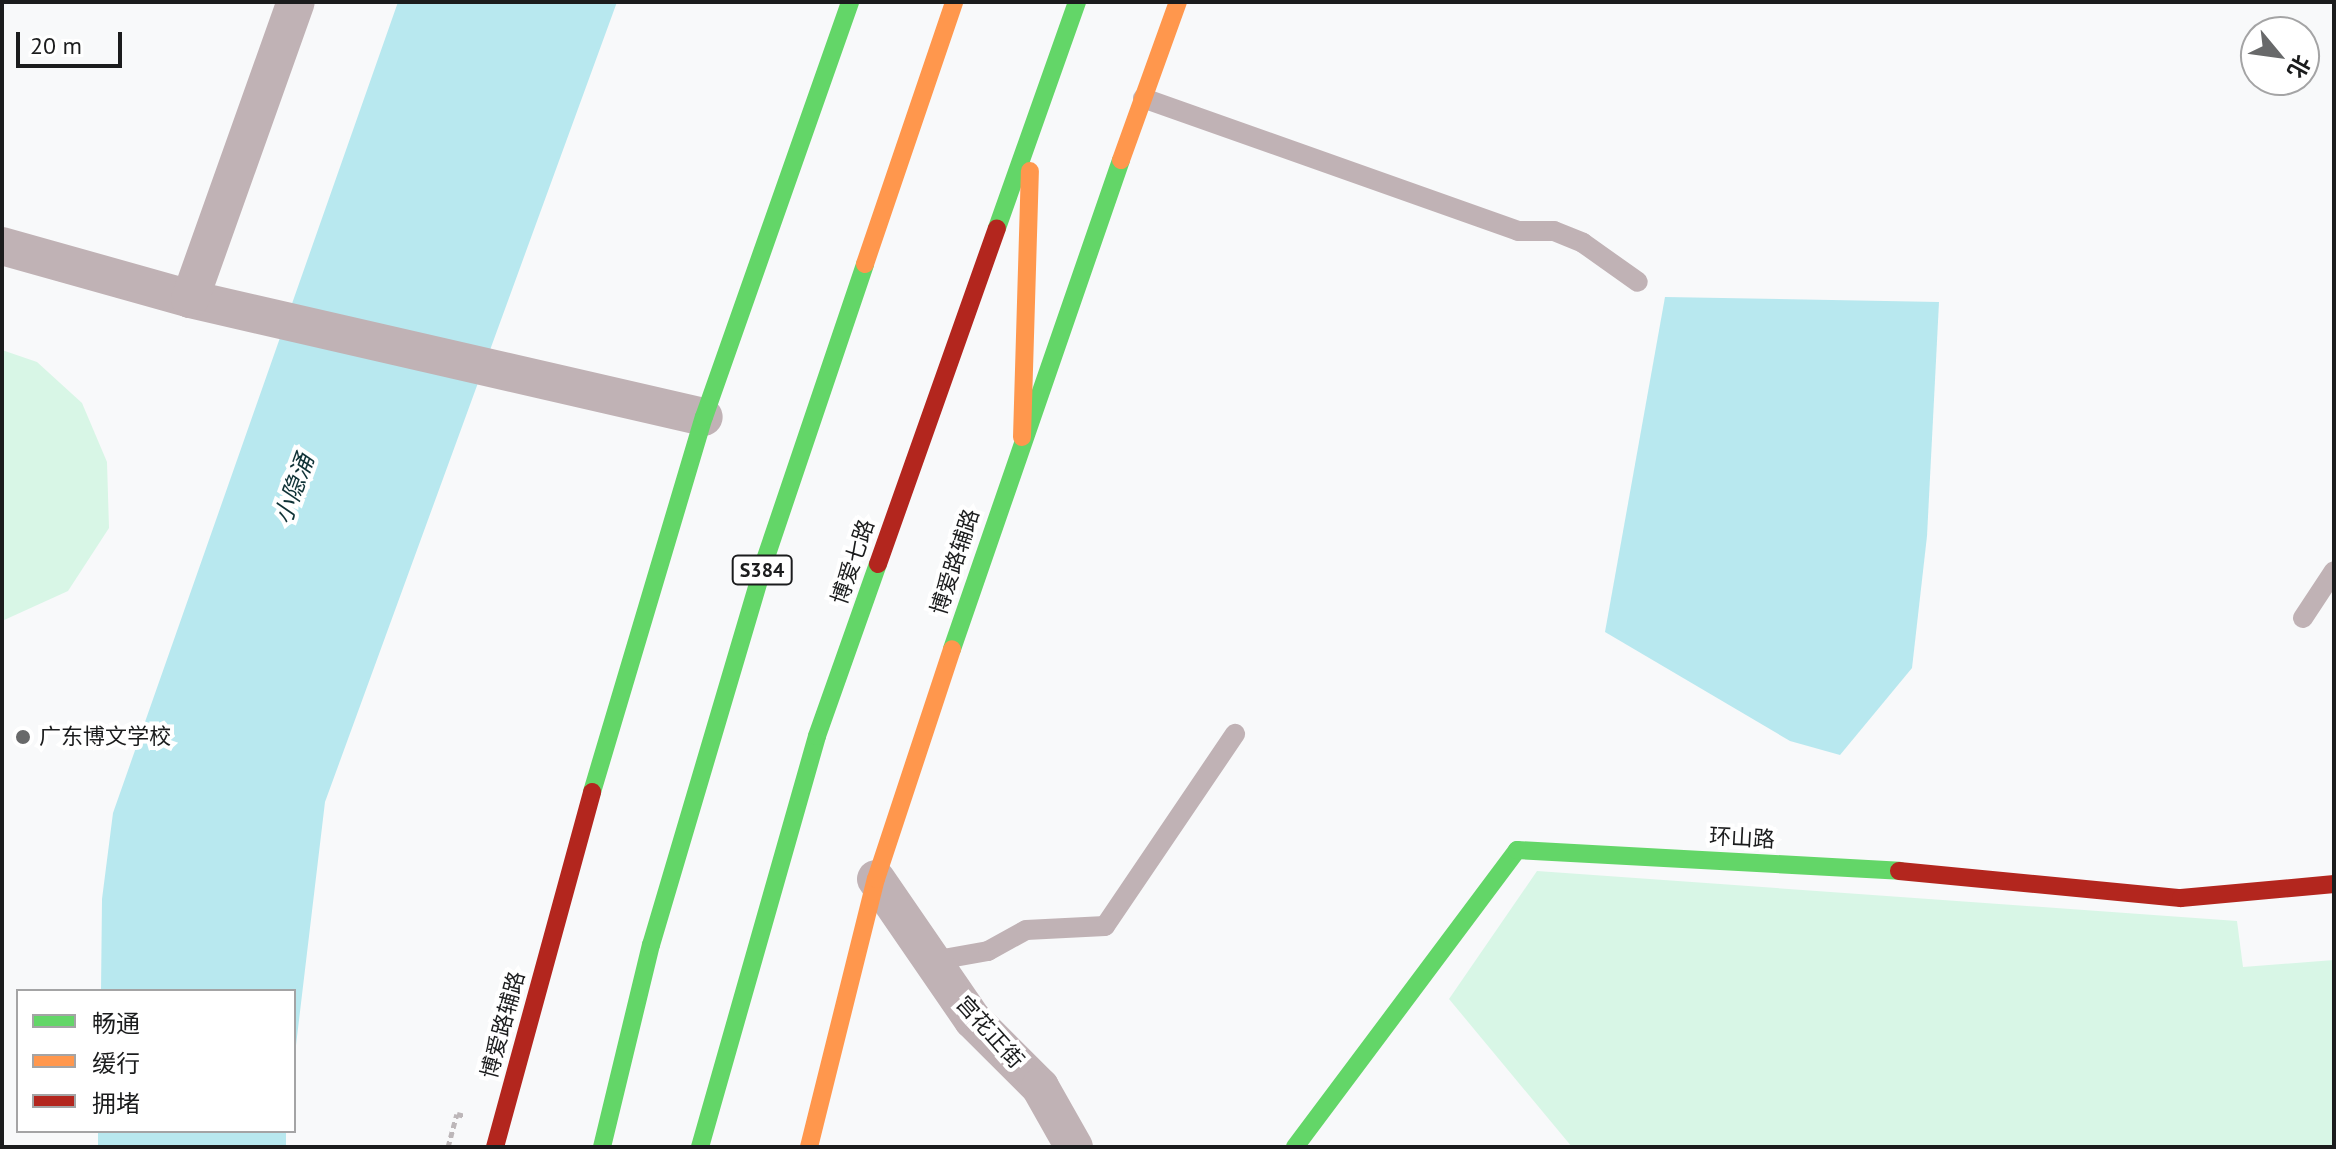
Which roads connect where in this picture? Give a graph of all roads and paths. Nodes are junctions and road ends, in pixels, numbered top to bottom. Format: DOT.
graph roads {
  1 [pos="296,2"];
  2 [pos="850,2"];
  3 [pos="954,2"];
  4 [pos="1077,2"];
  5 [pos="1178,2"];
  6 [pos="1143,98"];
  7 [pos="1032,129"];
  8 [pos="2,246"];
  9 [pos="1638,282"];
  10 [pos="205,303"];
  11 [pos="704,417"];
  12 [pos="1022,437"];
  13 [pos="2334,571"];
  14 [pos="2303,618"];
  15 [pos="1235,734"];
  16 [pos="876,879"];
  17 [pos="2334,884"];
  18 [pos="932,961"];
  19 [pos="495,1147"];
  20 [pos="602,1147"];
  21 [pos="700,1147"];
  22 [pos="809,1147"];
  23 [pos="1074,1147"];
  24 [pos="1295,1147"];
  1 -- 10 [label="street"];
  2 -- 11 [label="main road, 博爱路辅路"];
  3 -- 20 [label="main road, S384"];
  4 -- 7 [label="main road, 博爱七路"];
  5 -- 6 [label="main road, 博爱路辅路"];
  6 -- 9 [label="lane"];
  6 -- 12 [label="main road, 博爱路辅路"];
  7 -- 12 [label="main road"];
  7 -- 21 [label="main road, 博爱七路"];
  8 -- 10 [label="street"];
  10 -- 11 [label="street"];
  11 -- 19 [label="main road, 博爱路辅路"];
  12 -- 16 [label="main road, 博爱路辅路"];
  13 -- 14 [label="lane"];
  15 -- 18 [label="lane"];
  16 -- 18 [label="street, 宫花正街"];
  16 -- 22 [label="main road, 博爱路辅路"];
  17 -- 24 [label="main road, 环山路"];
  18 -- 23 [label="street, 宫花正街"];
}
